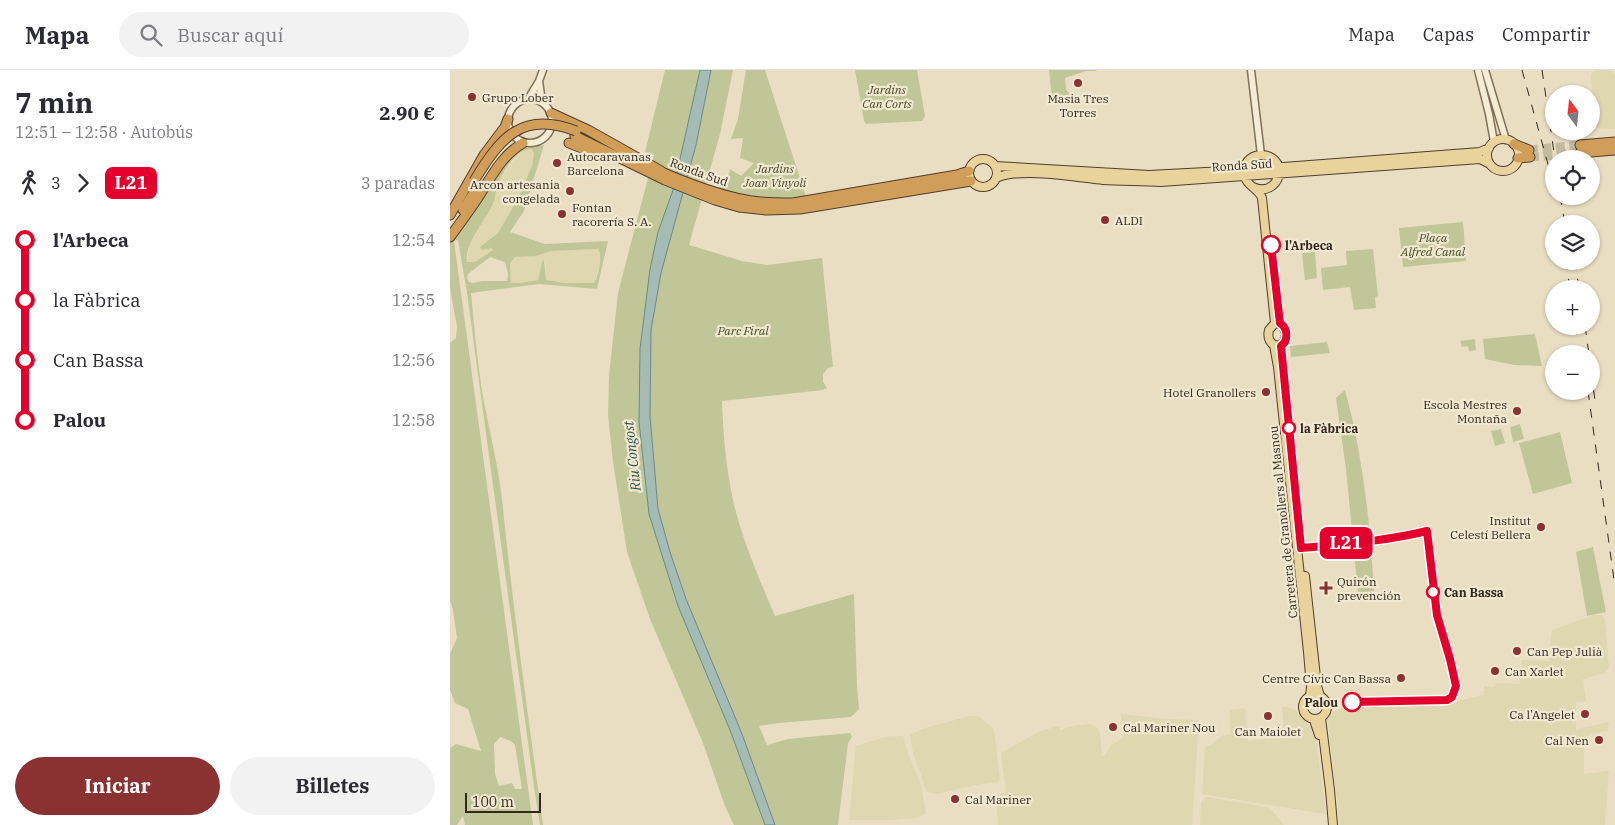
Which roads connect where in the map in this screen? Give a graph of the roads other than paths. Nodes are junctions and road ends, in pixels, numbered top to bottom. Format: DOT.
graph roads {
  1 [pos="543,70"];
  2 [pos="1251,70"];
  3 [pos="1478,70"];
  4 [pos="1485,70"];
  5 [pos="539,81"];
  6 [pos="528,99"];
  7 [pos="542,102"];
  8 [pos="551,113"];
  9 [pos="508,119"];
  10 [pos="574,137"];
  11 [pos="1506,140"];
  12 [pos="1615,142"];
  13 [pos="523,143"];
  14 [pos="1514,144"];
  15 [pos="1492,145"];
  16 [pos="1615,150"];
  17 [pos="1261,154"];
  18 [pos="625,158"];
  19 [pos="1518,158"];
  20 [pos="1490,164"];
  21 [pos="995,166"];
  22 [pos="969,171"];
  23 [pos="1279,171"];
  24 [pos="1244,174"];
  25 [pos="996,178"];
  26 [pos="971,181"];
  27 [pos="476,183"];
  28 [pos="1253,188"];
  29 [pos="1266,189"];
  30 [pos="733,203"];
  31 [pos="450,215"];
  32 [pos="768,215"];
  33 [pos="450,222"];
  34 [pos="450,231"];
  35 [pos="450,237"];
  36 [pos="1277,323"];
  37 [pos="1277,345"];
  38 [pos="1310,696"];
  39 [pos="1320,696"];
  40 [pos="1317,719"];
  41 [pos="1333,825"];
  1 -- 5 [label="street"];
  2 -- 17 [label="street"];
  3 -- 15 [label="street"];
  4 -- 11 [label="street"];
  5 -- 6 [label="street"];
  5 -- 7 [label="street"];
  6 -- 7 [label="street"];
  6 -- 9 [label="street"];
  7 -- 8 [label="street"];
  8 -- 13 [label="street"];
  8 -- 18 [label="highway"];
  9 -- 13 [label="street"];
  9 -- 31 [label="highway"];
  10 -- 18 [label="highway, Ronda Sud"];
  10 -- 18 [label="highway"];
  10 -- 27 [label="highway, bridge"];
  11 -- 14 [label="main road"];
  11 -- 15 [label="main road"];
  12 -- 16 [label="highway"];
  13 -- 35 [label="highway"];
  14 -- 19 [label="main road"];
  14 -- 19 [label="highway"];
  15 -- 20 [label="main road"];
  15 -- 23 [label="main road, Ronda Sud"];
  17 -- 23 [label="main road"];
  17 -- 24 [label="main road"];
  18 -- 30 [label="highway, Ronda Sud"];
  19 -- 20 [label="main road"];
  20 -- 23 [label="main road, Ronda Sud"];
  21 -- 22 [label="main road"];
  21 -- 24 [label="main road, Ronda Sud"];
  21 -- 25 [label="main road"];
  22 -- 26 [label="main road"];
  22 -- 30 [label="highway, Ronda Sud"];
  23 -- 24 [label="main road, Ronda Sud"];
  23 -- 29 [label="main road"];
  24 -- 25 [label="main road, Ronda Sud"];
  24 -- 28 [label="main road"];
  25 -- 26 [label="main road"];
  26 -- 30 [label="highway, Ronda Sud"];
  27 -- 33 [label="highway"];
  27 -- 34 [label="highway"];
  28 -- 29 [label="main road"];
  28 -- 36 [label="main road"];
  29 -- 36 [label="main road"];
  30 -- 32 [label="highway"];
  36 -- 37 [label="main road"];
  36 -- 37 [label="main road"];
  37 -- 38 [label="main road, Carretera de Granollers al Masnou"];
  37 -- 39 [label="main road, Carretera de Granollers al Masnou"];
  38 -- 39 [label="main road"];
  38 -- 40 [label="main road"];
  39 -- 40 [label="main road"];
  40 -- 41 [label="main road"];
}
